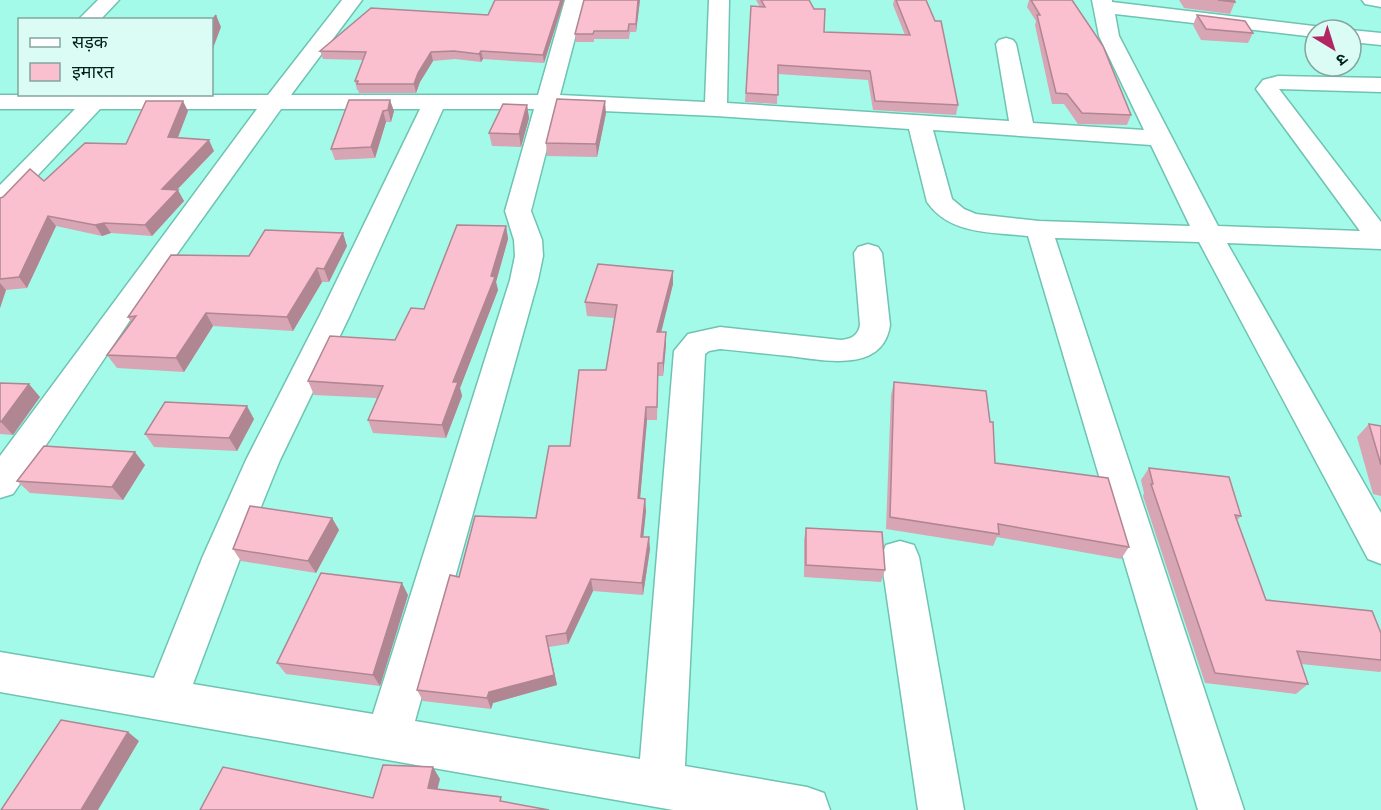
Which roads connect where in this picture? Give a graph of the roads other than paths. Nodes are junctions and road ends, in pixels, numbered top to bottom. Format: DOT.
graph roads {
  1 [pos="109,0"];
  2 [pos="352,0"];
  3 [pos="575,0"];
  4 [pos="719,0"];
  5 [pos="1372,0"];
  6 [pos="1381,1"];
  7 [pos="1103,3"];
  8 [pos="90,18"];
  9 [pos="1303,29"];
  10 [pos="1363,37"];
  11 [pos="1381,39"];
  12 [pos="1006,44"];
  13 [pos="1381,85"];
  14 [pos="18,87"];
  15 [pos="1,102"];
  16 [pos="94,102"];
  17 [pos="272,103"];
  18 [pos="434,103"];
  19 [pos="547,103"];
  20 [pos="716,109"];
  21 [pos="919,122"];
  22 [pos="1022,128"];
  23 [pos="1161,138"];
  24 [pos="0,200"];
  25 [pos="1039,229"];
  26 [pos="1208,234"];
  27 [pos="1381,240"];
  28 [pos="868,253"];
  29 [pos="0,484"];
  30 [pos="1381,548"];
  31 [pos="900,557"];
  32 [pos="0,672"];
  33 [pos="166,700"];
  34 [pos="388,738"];
  35 [pos="661,784"];
  36 [pos="706,801"];
  37 [pos="807,810"];
  38 [pos="941,810"];
  39 [pos="1221,810"];
  1 -- 8 [label="street"];
  2 -- 17 [label="street"];
  3 -- 19 [label="street"];
  4 -- 20 [label="street"];
  5 -- 6 [label="street"];
  7 -- 9 [label="street"];
  7 -- 23 [label="street"];
  10 -- 11 [label="street"];
  12 -- 22 [label="street"];
  13 -- 27 [label="street"];
  14 -- 15 [label="street"];
  15 -- 16 [label="street"];
  16 -- 17 [label="street"];
  16 -- 24 [label="street"];
  17 -- 18 [label="street"];
  17 -- 29 [label="street"];
  18 -- 19 [label="street"];
  18 -- 33 [label="street"];
  19 -- 20 [label="street"];
  19 -- 34 [label="street"];
  20 -- 21 [label="street"];
  21 -- 22 [label="street"];
  21 -- 25 [label="street"];
  22 -- 23 [label="street"];
  23 -- 26 [label="street"];
  25 -- 26 [label="street"];
  25 -- 39 [label="street"];
  26 -- 27 [label="street"];
  26 -- 30 [label="street"];
  28 -- 35 [label="street"];
  31 -- 38 [label="street"];
  32 -- 33 [label="street"];
  33 -- 34 [label="street"];
  34 -- 35 [label="street"];
  35 -- 36 [label="street"];
  36 -- 37 [label="street"];
}
